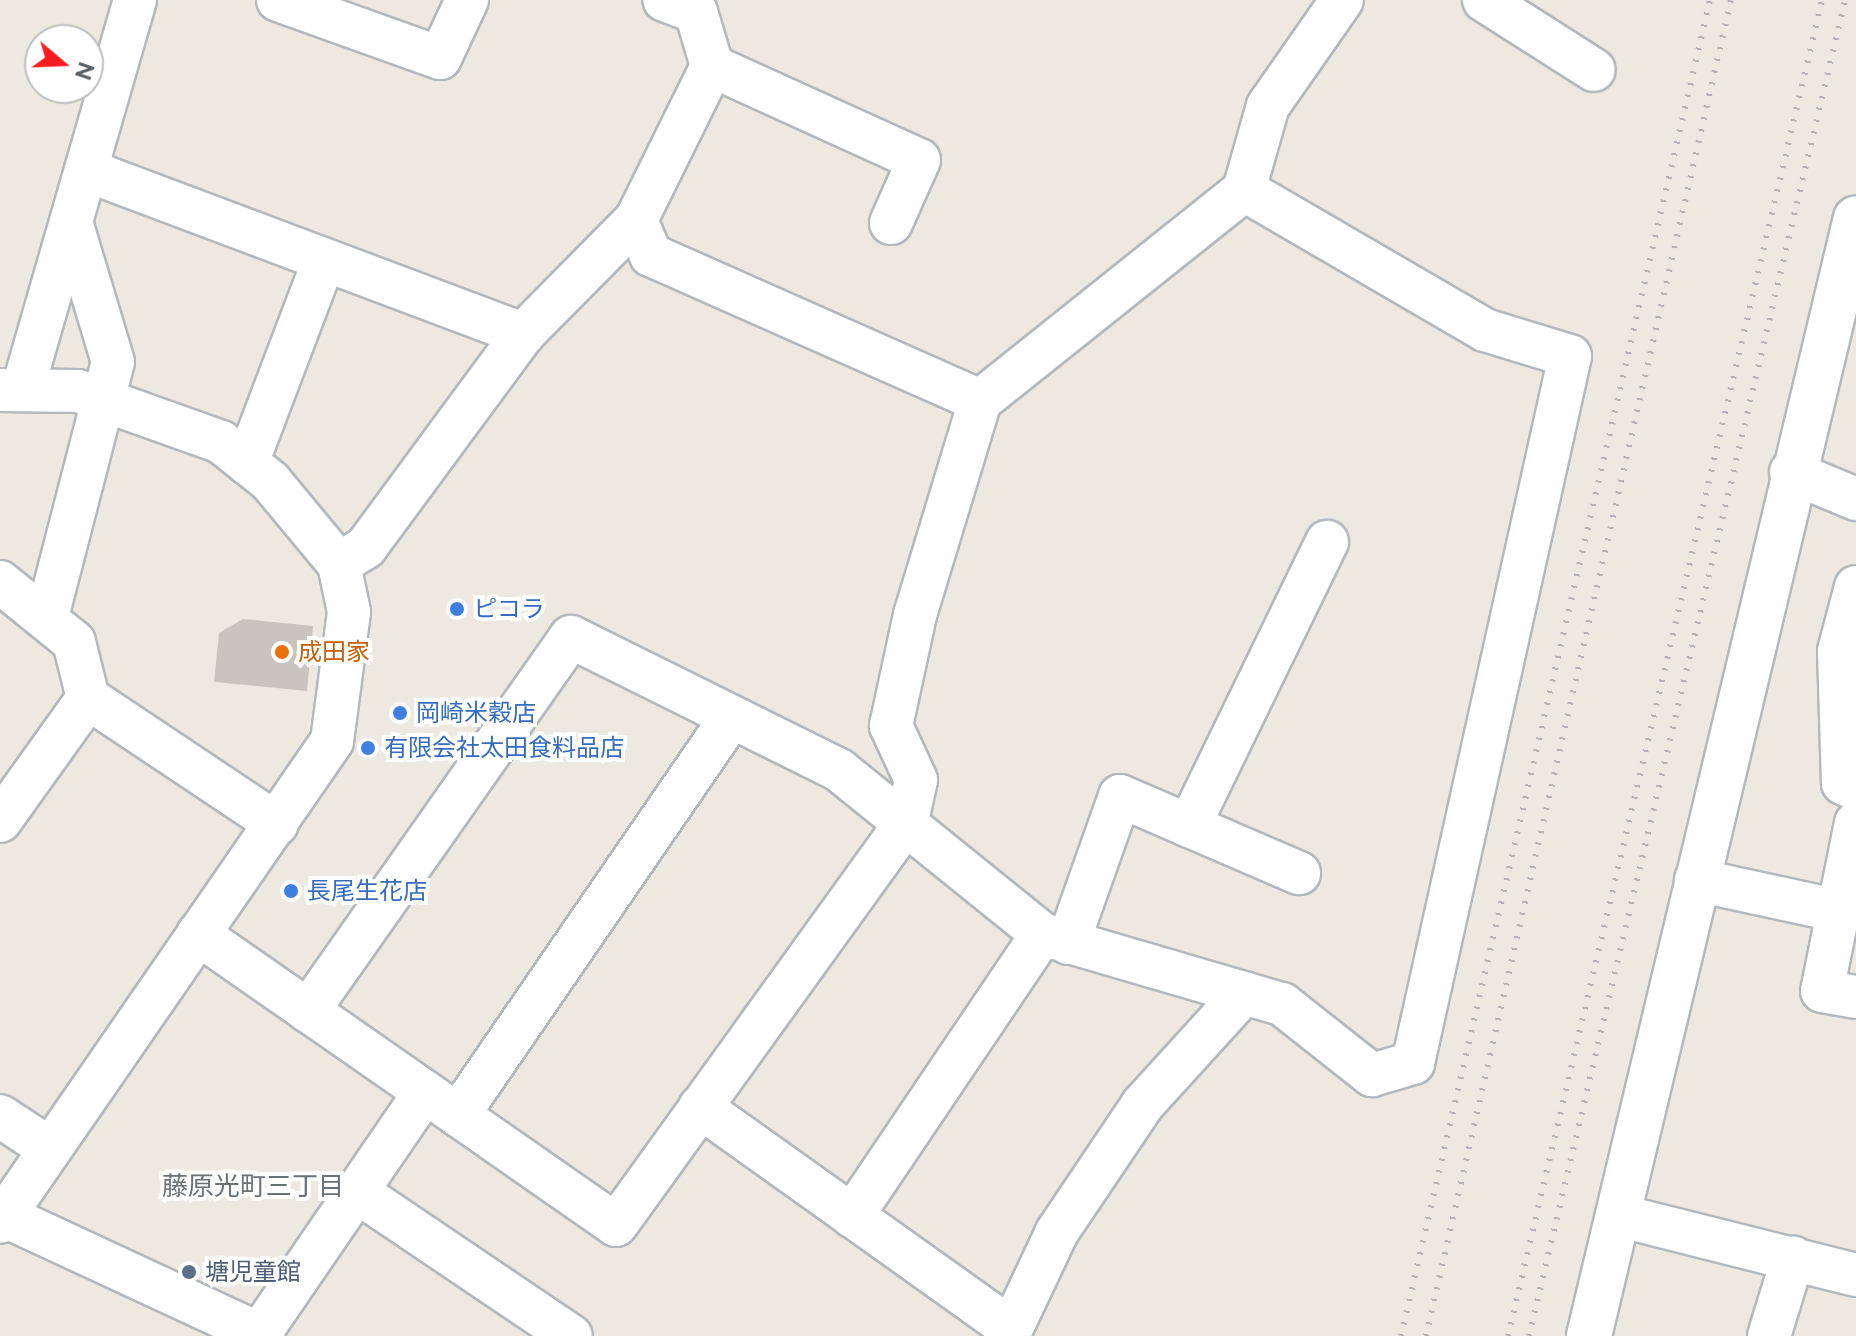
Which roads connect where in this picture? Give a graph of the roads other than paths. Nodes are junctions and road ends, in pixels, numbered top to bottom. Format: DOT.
graph roads {
  1 [pos="135,0"];
  2 [pos="278,0"];
  3 [pos="467,0"];
  4 [pos="1342,0"];
  5 [pos="1484,0"];
  6 [pos="687,4"];
  7 [pos="712,66"];
  8 [pos="1594,70"];
  9 [pos="86,170"];
  10 [pos="1244,190"];
  11 [pos="1856,218"];
  12 [pos="636,220"];
  13 [pos="71,222"];
  14 [pos="891,223"];
  15 [pos="324,260"];
  16 [pos="523,334"];
  17 [pos="12,389"];
  18 [pos="101,398"];
  19 [pos="980,401"];
  20 [pos="247,463"];
  21 [pos="1791,472"];
  22 [pos="1856,499"];
  23 [pos="1327,542"];
  24 [pos="339,564"];
  25 [pos="0,582"];
  26 [pos="1856,587"];
  27 [pos="48,613"];
  28 [pos="88,698"];
  29 [pos="732,717"];
  30 [pos="1856,789"];
  31 [pos="0,821"];
  32 [pos="907,821"];
  33 [pos="1856,823"];
  34 [pos="277,824"];
  35 [pos="1189,826"];
  36 [pos="1299,873"];
  37 [pos="1696,880"];
  38 [pos="1839,911"];
  39 [pos="198,934"];
  40 [pos="1055,938"];
  41 [pos="1244,993"];
  42 [pos="1856,997"];
  43 [pos="308,1011"];
  44 [pos="441,1104"];
  45 [pos="700,1107"];
  46 [pos="0,1116"];
  47 [pos="50,1149"];
  48 [pos="356,1191"];
  49 [pos="1617,1215"];
  50 [pos="852,1216"];
  51 [pos="2,1219"];
  52 [pos="1793,1258"];
  53 [pos="1856,1275"];
  54 [pos="1008,1331"];
  55 [pos="262,1334"];
  56 [pos="571,1336"];
  57 [pos="1589,1336"];
  58 [pos="1769,1336"];
  1 -- 9 [label="street"];
  2 -- 3 [label="street"];
  4 -- 10 [label="street"];
  5 -- 8 [label="street"];
  6 -- 7 [label="street"];
  7 -- 12 [label="street"];
  7 -- 14 [label="street"];
  9 -- 13 [label="street"];
  9 -- 15 [label="street"];
  10 -- 19 [label="street"];
  10 -- 41 [label="street"];
  11 -- 21 [label="street"];
  12 -- 16 [label="street"];
  12 -- 19 [label="street"];
  13 -- 17 [label="street"];
  13 -- 18 [label="street"];
  15 -- 16 [label="street"];
  15 -- 20 [label="street"];
  16 -- 24 [label="street"];
  17 -- 18 [label="street"];
  18 -- 20 [label="street"];
  18 -- 27 [label="street"];
  19 -- 32 [label="street"];
  20 -- 24 [label="street"];
  21 -- 22 [label="street"];
  21 -- 37 [label="street"];
  23 -- 35 [label="street"];
  24 -- 34 [label="street"];
  25 -- 27 [label="street"];
  26 -- 30 [label="street"];
  27 -- 28 [label="street"];
  28 -- 31 [label="street"];
  28 -- 34 [label="street"];
  29 -- 32 [label="street"];
  29 -- 43 [label="street"];
  29 -- 44 [label="street"];
  32 -- 40 [label="street"];
  32 -- 45 [label="street"];
  33 -- 38 [label="street"];
  34 -- 39 [label="street"];
  35 -- 36 [label="street"];
  35 -- 40 [label="street"];
  37 -- 38 [label="street"];
  37 -- 49 [label="street"];
  38 -- 42 [label="street"];
  39 -- 43 [label="street"];
  39 -- 47 [label="street"];
  40 -- 41 [label="street"];
  40 -- 50 [label="street"];
  41 -- 54 [label="street"];
  43 -- 44 [label="street"];
  44 -- 45 [label="street"];
  44 -- 48 [label="street"];
  45 -- 50 [label="street"];
  46 -- 47 [label="street"];
  47 -- 51 [label="street"];
  48 -- 55 [label="street"];
  48 -- 56 [label="street"];
  49 -- 52 [label="street"];
  49 -- 57 [label="street"];
  50 -- 54 [label="street"];
  51 -- 55 [label="street"];
  52 -- 53 [label="street"];
  52 -- 58 [label="street"];
}
